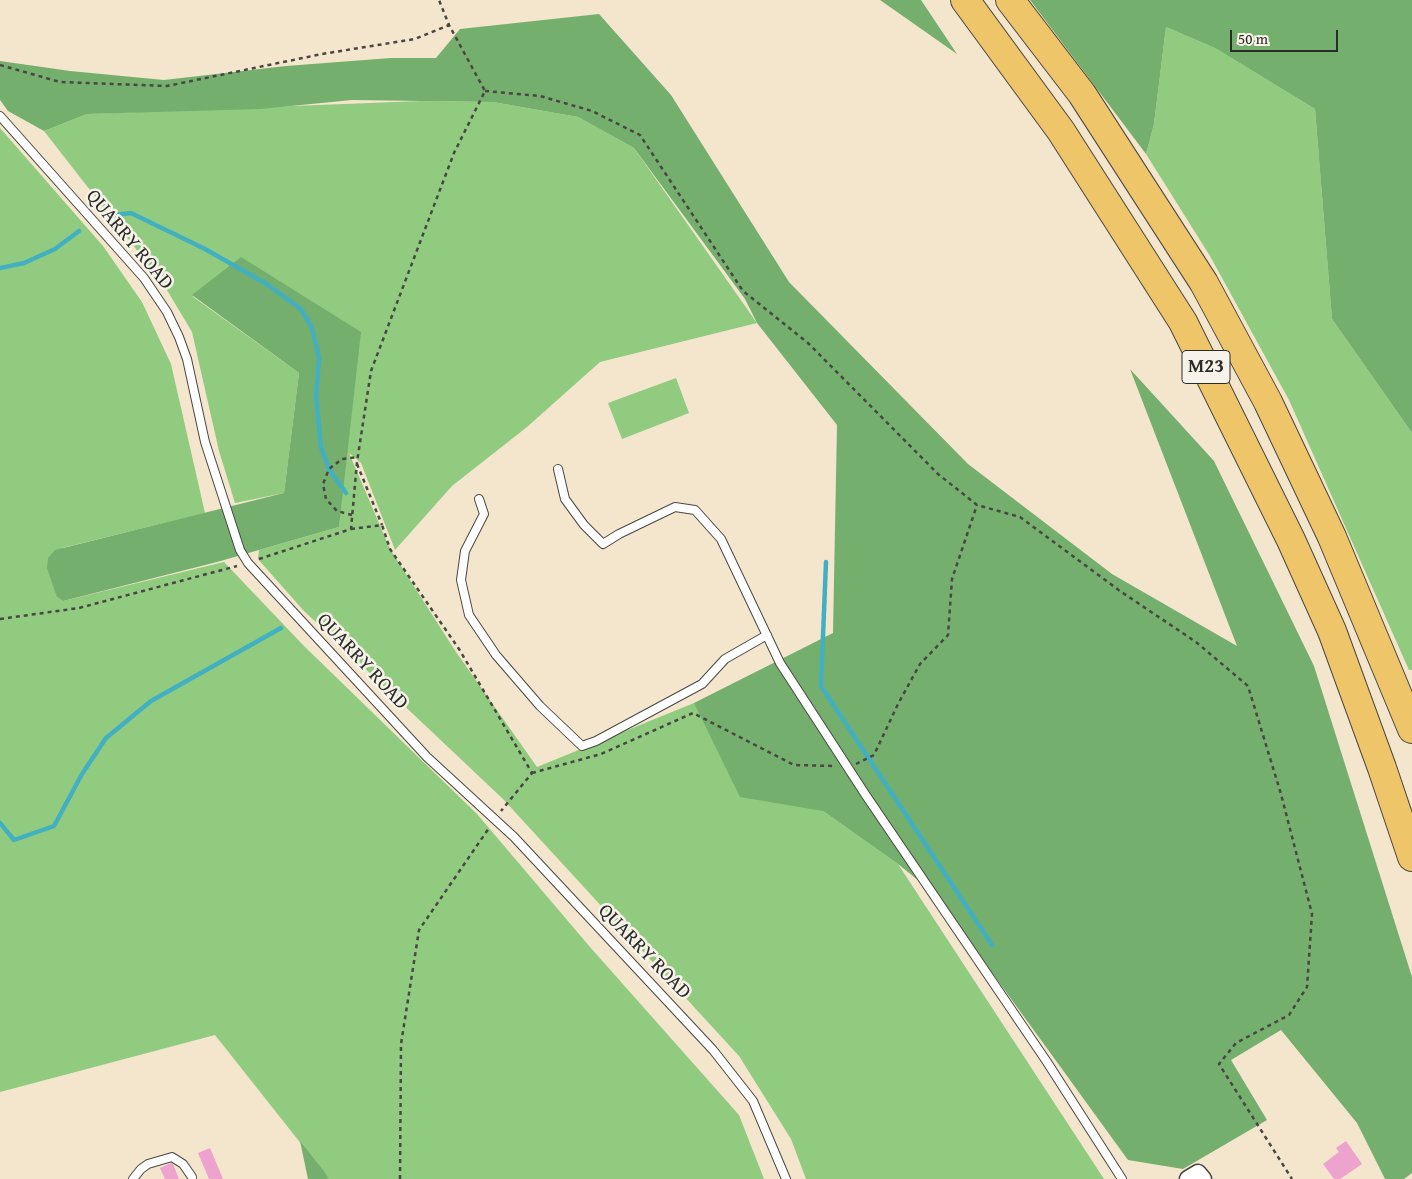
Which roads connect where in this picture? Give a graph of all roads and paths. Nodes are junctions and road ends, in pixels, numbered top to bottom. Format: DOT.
graph roads {
  1 [pos="439,0"];
  2 [pos="965,0"];
  3 [pos="1010,0"];
  4 [pos="449,25"];
  5 [pos="0,65"];
  6 [pos="485,91"];
  7 [pos="0,116"];
  8 [pos="358,457"];
  9 [pos="357,462"];
  10 [pos="558,469"];
  11 [pos="479,499"];
  12 [pos="978,505"];
  13 [pos="352,515"];
  14 [pos="382,525"];
  15 [pos="351,528"];
  16 [pos="248,563"];
  17 [pos="0,619"];
  18 [pos="767,635"];
  19 [pos="1412,728"];
  20 [pos="848,768"];
  21 [pos="532,773"];
  22 [pos="495,819"];
  23 [pos="1412,858"];
  24 [pos="192,1177"];
  25 [pos="133,1179"];
  26 [pos="400,1179"];
  27 [pos="786,1179"];
  28 [pos="1122,1179"];
  29 [pos="1188,1179"];
  30 [pos="1203,1179"];
  31 [pos="1292,1179"];
  1 -- 4 [label="path"];
  2 -- 23 [label="highway, M23"];
  3 -- 19 [label="highway, M23"];
  4 -- 5 [label="path"];
  4 -- 6 [label="path"];
  6 -- 8 [label="path"];
  6 -- 12 [label="path"];
  7 -- 16 [label="lane, QUARRY ROAD"];
  8 -- 9 [label="path"];
  8 -- 13 [label="path"];
  9 -- 13 [label="path"];
  9 -- 14 [label="path"];
  10 -- 18 [label="lane"];
  11 -- 18 [label="lane"];
  12 -- 20 [label="path"];
  12 -- 31 [label="path"];
  13 -- 15 [label="path"];
  14 -- 15 [label="path"];
  14 -- 21 [label="path"];
  15 -- 16 [label="path"];
  16 -- 17 [label="path"];
  16 -- 22 [label="lane, QUARRY ROAD"];
  18 -- 20 [label="lane"];
  20 -- 21 [label="path"];
  20 -- 28 [label="lane"];
  21 -- 22 [label="path"];
  22 -- 26 [label="path"];
  22 -- 27 [label="lane, QUARRY ROAD"];
  24 -- 25 [label="lane"];
  29 -- 30 [label="street"];
}
